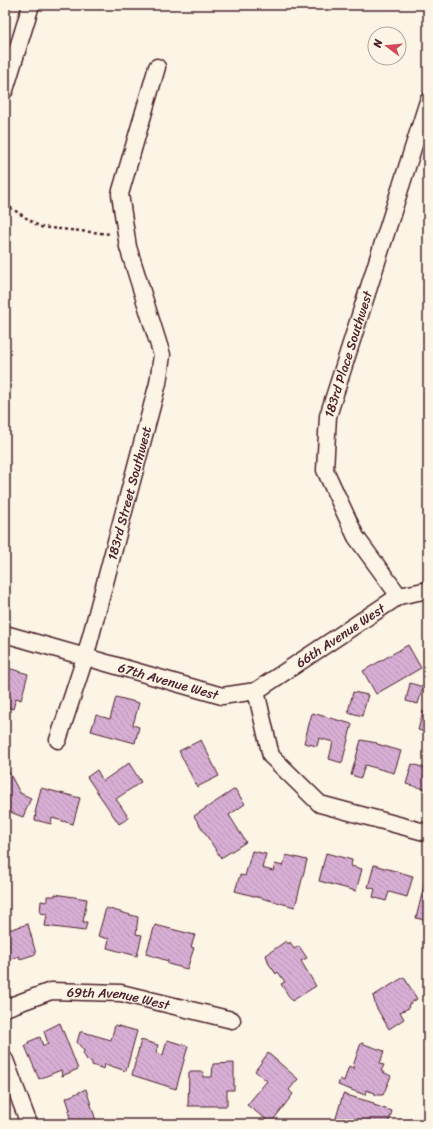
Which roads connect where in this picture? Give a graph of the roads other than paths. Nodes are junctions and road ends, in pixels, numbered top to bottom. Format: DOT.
graph roads {
  1 [pos="31,5"];
  2 [pos="157,67"];
  3 [pos="5,90"];
  4 [pos="428,100"];
  5 [pos="428,590"];
  6 [pos="399,596"];
  7 [pos="5,634"];
  8 [pos="85,658"];
  9 [pos="256,690"];
  10 [pos="58,740"];
  11 [pos="428,833"];
  12 [pos="5,1008"];
  13 [pos="232,1020"];
  14 [pos="5,1060"];
  15 [pos="29,1124"];
  1 -- 3 [label="street"];
  2 -- 8 [label="street, 183rd Street Southwest"];
  4 -- 6 [label="street, 183rd Place Southwest"];
  5 -- 6 [label="street, 66th Avenue West"];
  6 -- 9 [label="street, 66th Avenue West"];
  7 -- 8 [label="street, 67th Avenue West"];
  8 -- 9 [label="street, 67th Avenue West"];
  8 -- 10 [label="street, 183rd Street Southwest"];
  9 -- 11 [label="street"];
  12 -- 13 [label="street, 69th Avenue West"];
  14 -- 15 [label="street"];
}
